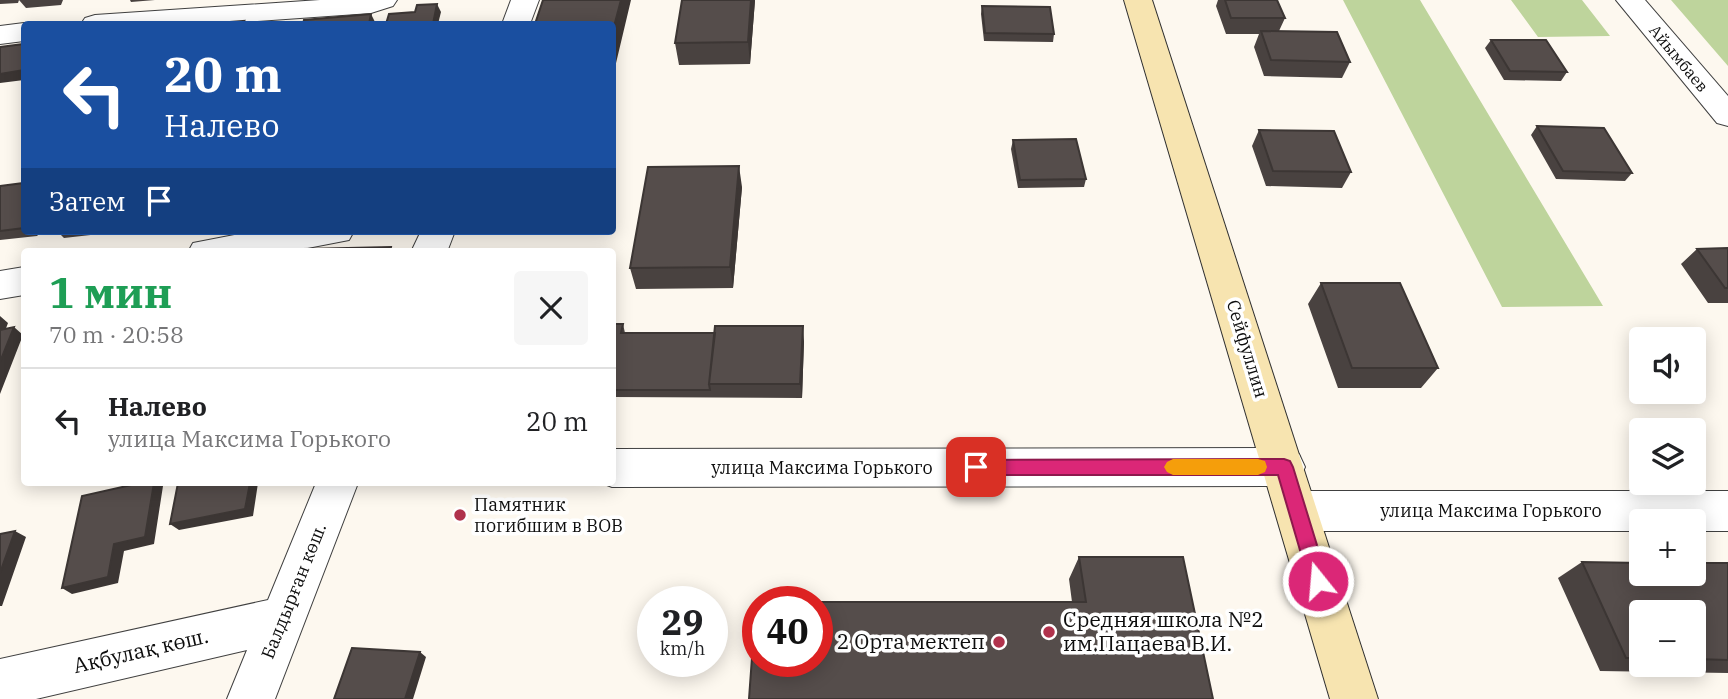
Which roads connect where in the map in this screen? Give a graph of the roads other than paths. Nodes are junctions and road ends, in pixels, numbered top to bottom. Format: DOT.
graph roads {
  1 [pos="383,0"];
  2 [pos="525,0"];
  3 [pos="1138,0"];
  4 [pos="1630,0"];
  5 [pos="139,21"];
  6 [pos="517,21"];
  7 [pos="21,32"];
  8 [pos="0,35"];
  9 [pos="1728,116"];
  10 [pos="312,235"];
  11 [pos="231,248"];
  12 [pos="21,282"];
  13 [pos="0,285"];
  14 [pos="1284,467"];
  15 [pos="616,468"];
  16 [pos="336,486"];
  17 [pos="1297,510"];
  18 [pos="1728,510"];
  19 [pos="283,619"];
  20 [pos="0,683"];
  21 [pos="251,699"];
  22 [pos="1354,699"];
  1 -- 5 [label="street"];
  2 -- 6 [label="street"];
  3 -- 14 [label="street, Сейфуллин"];
  4 -- 9 [label="street, Айымбаев"];
  7 -- 8 [label="street"];
  10 -- 11 [label="street"];
  12 -- 13 [label="street"];
  14 -- 15 [label="street, улица Максима Горького"];
  14 -- 17 [label="street, Сейфуллин"];
  16 -- 19 [label="street, Балдырған көш."];
  17 -- 18 [label="street, улица Максима Горького"];
  17 -- 22 [label="street, Сейфуллин"];
  19 -- 20 [label="street, Ақбулақ көш."];
  19 -- 21 [label="street, Балдырған көш."];
}
